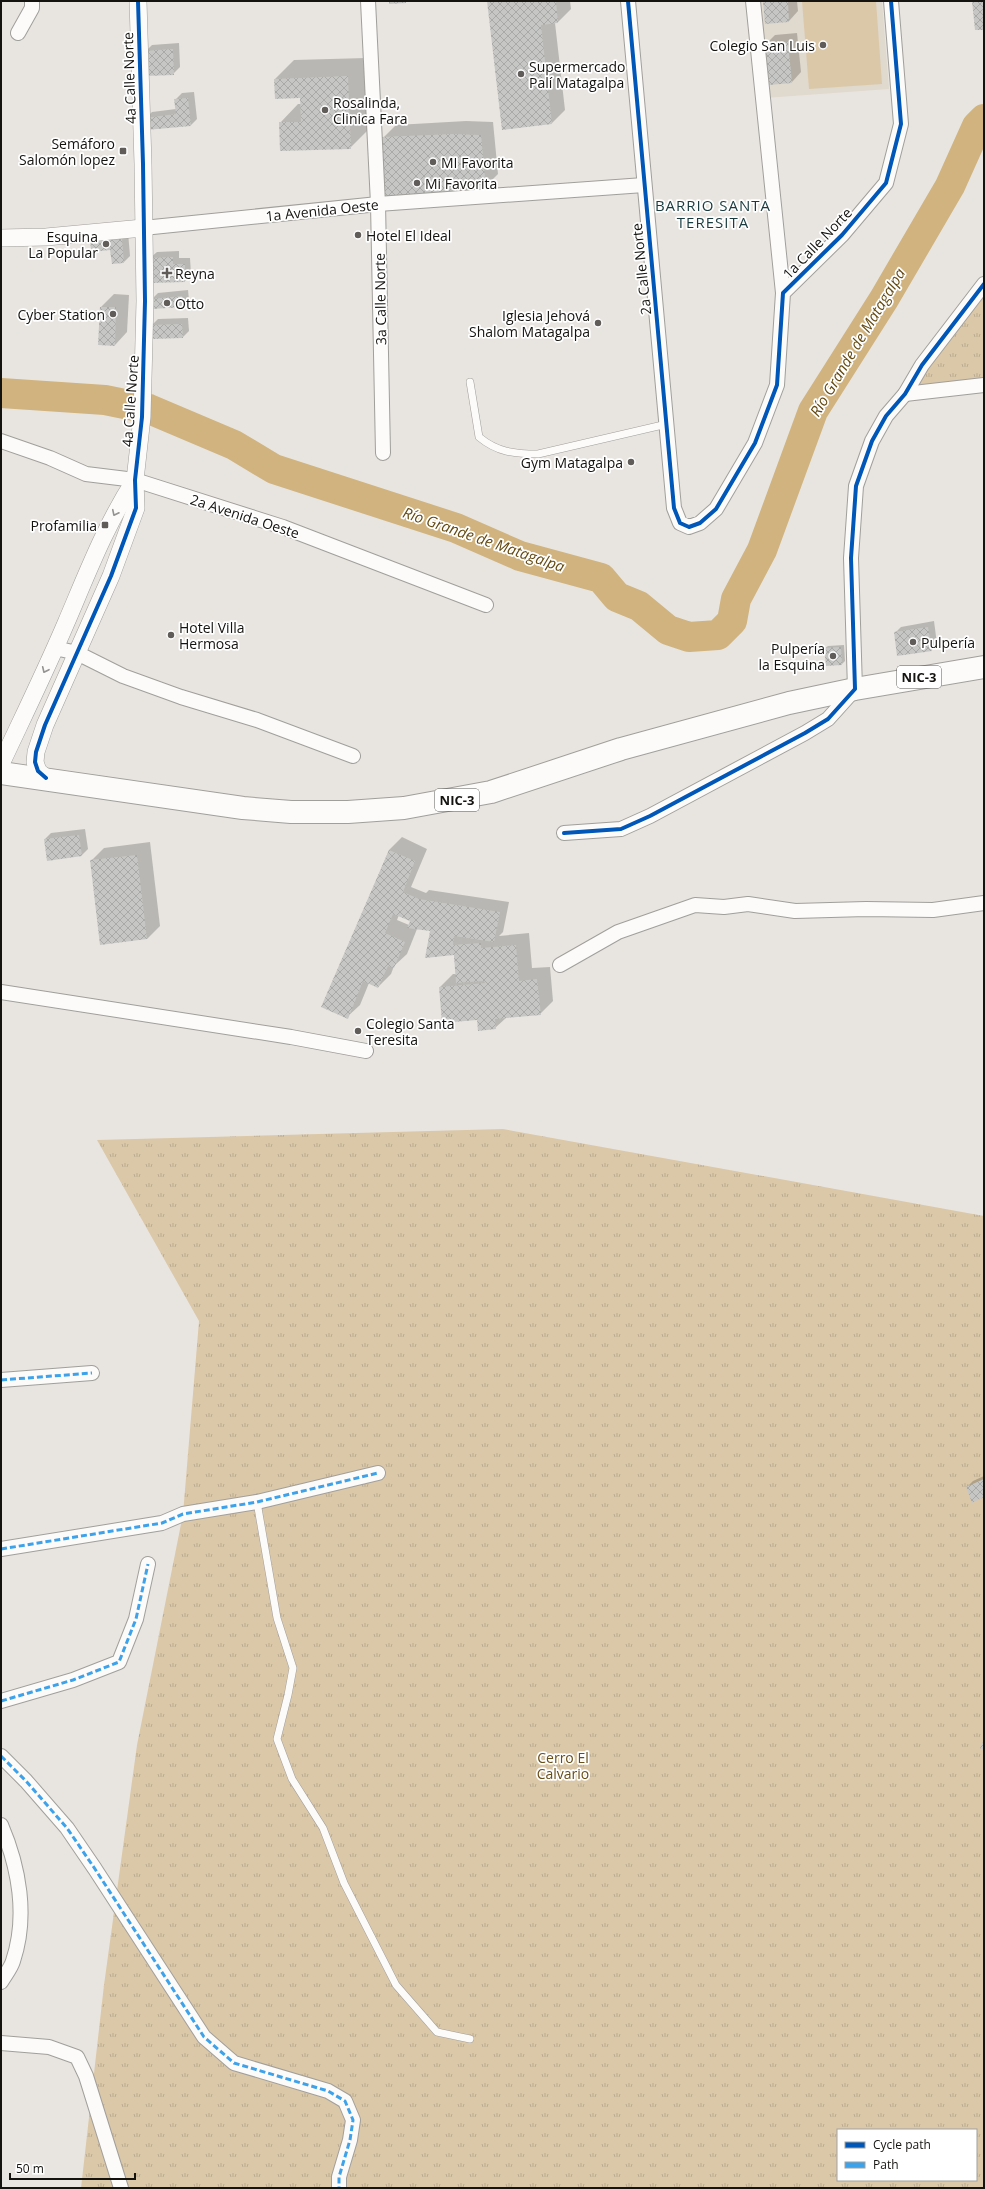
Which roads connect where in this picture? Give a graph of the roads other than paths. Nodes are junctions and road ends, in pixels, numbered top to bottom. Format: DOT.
graph roads {
  1 [pos="32,1"];
  2 [pos="138,1"];
  3 [pos="368,1"];
  4 [pos="628,1"];
  5 [pos="753,1"];
  6 [pos="890,1"];
  7 [pos="18,33"];
  8 [pos="644,185"];
  9 [pos="378,204"];
  10 [pos="143,228"];
  11 [pos="1,238"];
  12 [pos="984,284"];
  13 [pos="783,293"];
  14 [pos="470,382"];
  15 [pos="984,385"];
  16 [pos="905,394"];
  17 [pos="668,424"];
  18 [pos="1,441"];
  19 [pos="383,453"];
  20 [pos="135,473"];
  21 [pos="690,527"];
  22 [pos="486,605"];
  23 [pos="55,648"];
  24 [pos="77,653"];
  25 [pos="984,667"];
  26 [pos="855,689"];
  27 [pos="353,756"];
  28 [pos="1,764"];
  29 [pos="1,773"];
  30 [pos="46,778"];
  31 [pos="564,832"];
  32 [pos="984,903"];
  33 [pos="560,965"];
  34 [pos="1,992"];
  35 [pos="366,1052"];
  36 [pos="92,1373"];
  37 [pos="1,1380"];
  38 [pos="378,1473"];
  39 [pos="257,1502"];
  40 [pos="1,1549"];
  41 [pos="148,1564"];
  42 [pos="1,1701"];
  43 [pos="1,1756"];
  44 [pos="1,1825"];
  45 [pos="1,1982"];
  46 [pos="470,2038"];
  47 [pos="1,2043"];
  48 [pos="121,2188"];
  49 [pos="340,2188"];
  1 -- 7 [label="street"];
  2 -- 10 [label="street, 4a Calle Norte"];
  3 -- 9 [label="street, 3a Calle Norte"];
  4 -- 8 [label="street, 2a Calle Norte"];
  5 -- 13 [label="street"];
  6 -- 13 [label="street, 1a Calle Norte"];
  8 -- 9 [label="street, 1a Avenida Oeste"];
  8 -- 17 [label="street, 2a Calle Norte"];
  9 -- 10 [label="street, 1a Avenida Oeste"];
  9 -- 19 [label="street, 3a Calle Norte"];
  10 -- 11 [label="street, 1a Avenida Oeste"];
  10 -- 20 [label="street, 4a Calle Norte"];
  12 -- 16 [label="street"];
  13 -- 21 [label="street, 1a Calle Norte"];
  14 -- 17 [label="lane"];
  15 -- 16 [label="street"];
  16 -- 26 [label="street"];
  17 -- 21 [label="street, 2a Calle Norte"];
  18 -- 20 [label="street, 2a Avenida Oeste"];
  20 -- 22 [label="street, 2a Avenida Oeste"];
  20 -- 23 [label="street, 4a Calle Norte, one-way"];
  20 -- 24 [label="street, 4a Calle Norte"];
  23 -- 24 [label="street"];
  23 -- 28 [label="street, 4a Calle Norte, one-way"];
  24 -- 27 [label="street"];
  24 -- 30 [label="street, 4a Calle Norte"];
  25 -- 26 [label="main road, NIC-3"];
  26 -- 30 [label="main road, NIC-3"];
  26 -- 31 [label="street"];
  29 -- 30 [label="main road, NIC-3"];
  32 -- 33 [label="street"];
  34 -- 35 [label="street"];
  36 -- 37 [label="street"];
  38 -- 39 [label="street"];
  39 -- 40 [label="street"];
  39 -- 46 [label="lane"];
  41 -- 42 [label="street"];
  43 -- 49 [label="street"];
  44 -- 45 [label="street"];
  47 -- 48 [label="street"];
}
